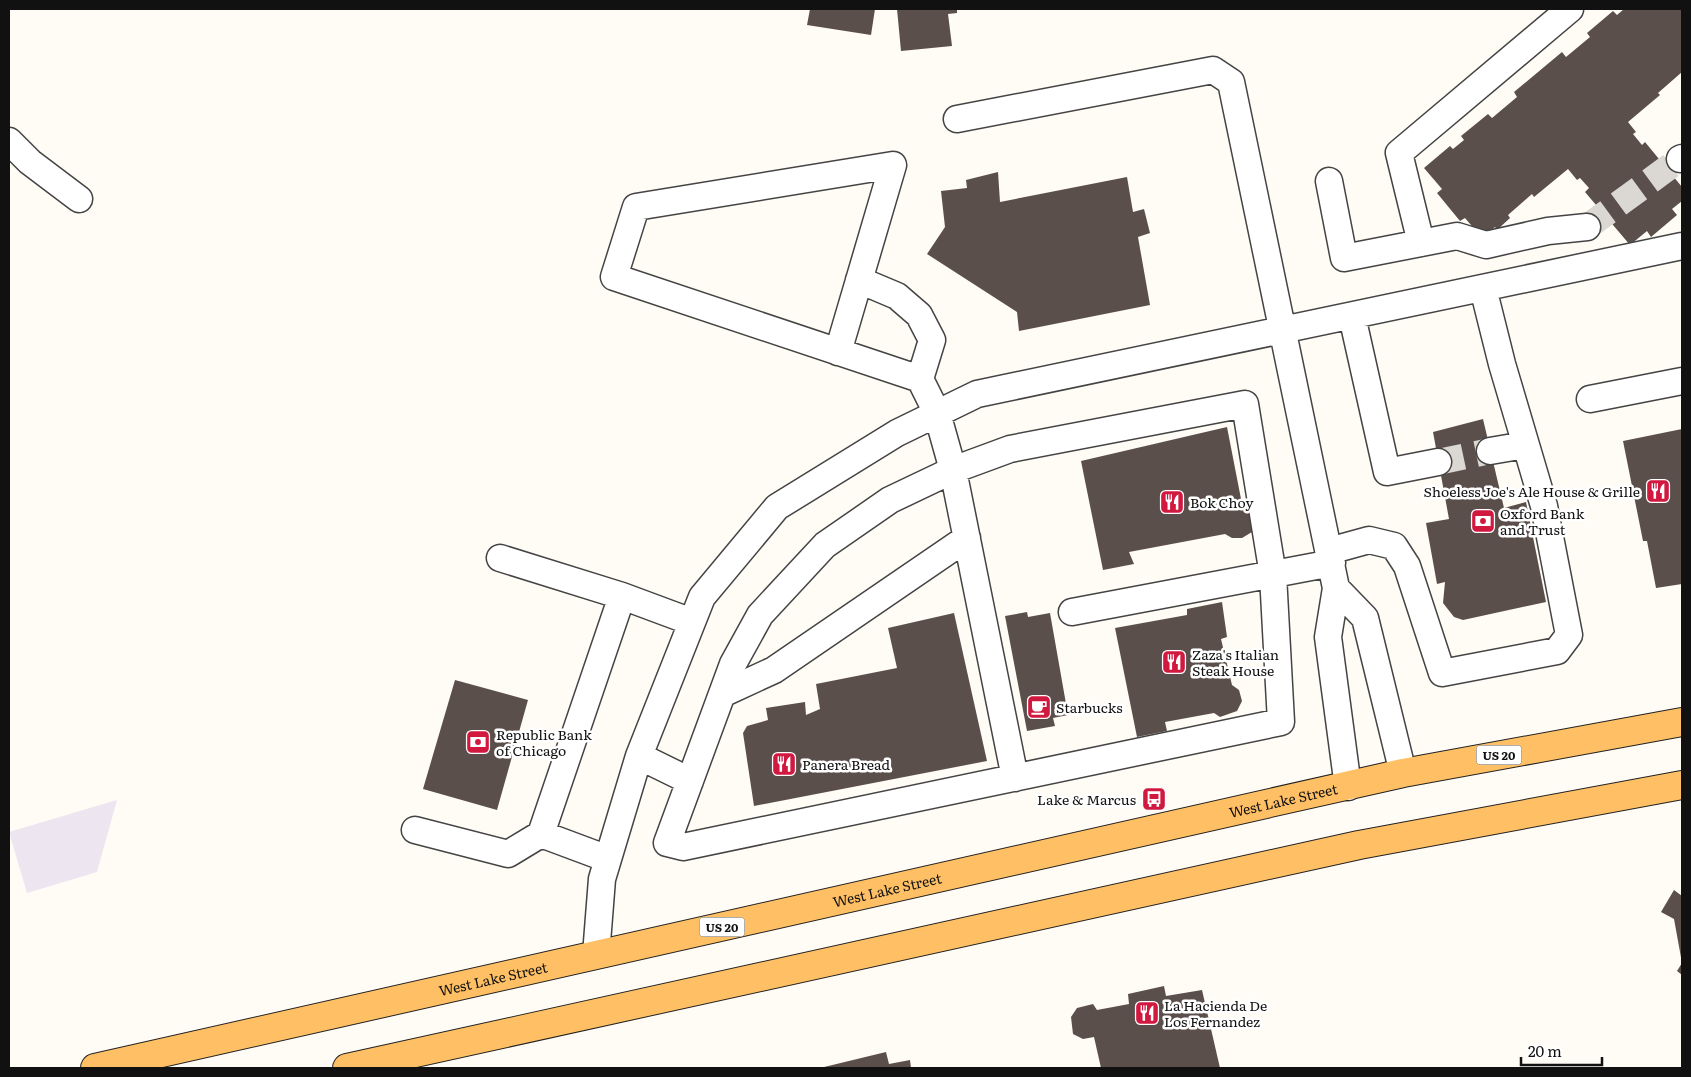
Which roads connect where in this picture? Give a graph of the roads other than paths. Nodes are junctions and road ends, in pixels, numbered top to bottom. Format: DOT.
graph roads {
  1 [pos="1570,9"];
  2 [pos="957,120"];
  3 [pos="9,141"];
  4 [pos="1328,181"];
  5 [pos="80,200"];
  6 [pos="1587,226"];
  7 [pos="1548,230"];
  8 [pos="1421,243"];
  9 [pos="1682,246"];
  10 [pos="1558,272"];
  11 [pos="859,280"];
  12 [pos="1483,288"];
  13 [pos="1352,316"];
  14 [pos="1284,330"];
  15 [pos="838,352"];
  16 [pos="920,379"];
  17 [pos="1682,380"];
  18 [pos="1590,399"];
  19 [pos="937,413"];
  20 [pos="1525,445"];
  21 [pos="1490,451"];
  22 [pos="1438,462"];
  23 [pos="953,470"];
  24 [pos="967,538"];
  25 [pos="500,558"];
  26 [pos="1332,567"];
  27 [pos="1273,574"];
  28 [pos="622,596"];
  29 [pos="1072,612"];
  30 [pos="692,622"];
  31 [pos="722,694"];
  32 [pos="1682,722"];
  33 [pos="639,756"];
  34 [pos="1403,773"];
  35 [pos="1015,778"];
  36 [pos="690,781"];
  37 [pos="1682,785"];
  38 [pos="1348,787"];
  39 [pos="415,830"];
  40 [pos="541,834"];
  41 [pos="608,858"];
  42 [pos="596,955"];
  43 [pos="95,1068"];
  44 [pos="347,1068"];
  1 -- 8 [label="street"];
  2 -- 14 [label="street"];
  3 -- 5 [label="street"];
  4 -- 8 [label="street"];
  6 -- 7 [label="street"];
  7 -- 8 [label="street"];
  7 -- 10 [label="street"];
  9 -- 10 [label="street"];
  10 -- 12 [label="street"];
  11 -- 15 [label="street"];
  11 -- 15 [label="street"];
  11 -- 16 [label="street"];
  12 -- 13 [label="street"];
  12 -- 20 [label="street"];
  13 -- 14 [label="street"];
  13 -- 22 [label="street"];
  14 -- 19 [label="street"];
  14 -- 26 [label="street"];
  15 -- 16 [label="street"];
  16 -- 19 [label="street"];
  17 -- 18 [label="street"];
  19 -- 23 [label="street"];
  19 -- 30 [label="street"];
  20 -- 21 [label="street"];
  20 -- 26 [label="street"];
  23 -- 24 [label="street"];
  23 -- 27 [label="street"];
  23 -- 31 [label="street"];
  24 -- 31 [label="street"];
  24 -- 35 [label="street"];
  25 -- 28 [label="street"];
  26 -- 27 [label="street"];
  26 -- 34 [label="street"];
  26 -- 38 [label="street"];
  27 -- 29 [label="street"];
  27 -- 35 [label="street"];
  28 -- 30 [label="street"];
  28 -- 40 [label="street"];
  30 -- 33 [label="street"];
  31 -- 36 [label="street"];
  32 -- 34 [label="main road, West Lake Street / US 20"];
  33 -- 36 [label="street"];
  33 -- 41 [label="street"];
  34 -- 38 [label="main road, West Lake Street / US 20"];
  35 -- 36 [label="street"];
  37 -- 44 [label="main road"];
  38 -- 42 [label="main road, West Lake Street / US 20"];
  39 -- 40 [label="street"];
  40 -- 41 [label="street"];
  41 -- 42 [label="street"];
  42 -- 43 [label="main road, West Lake Street / US 20"];
}
